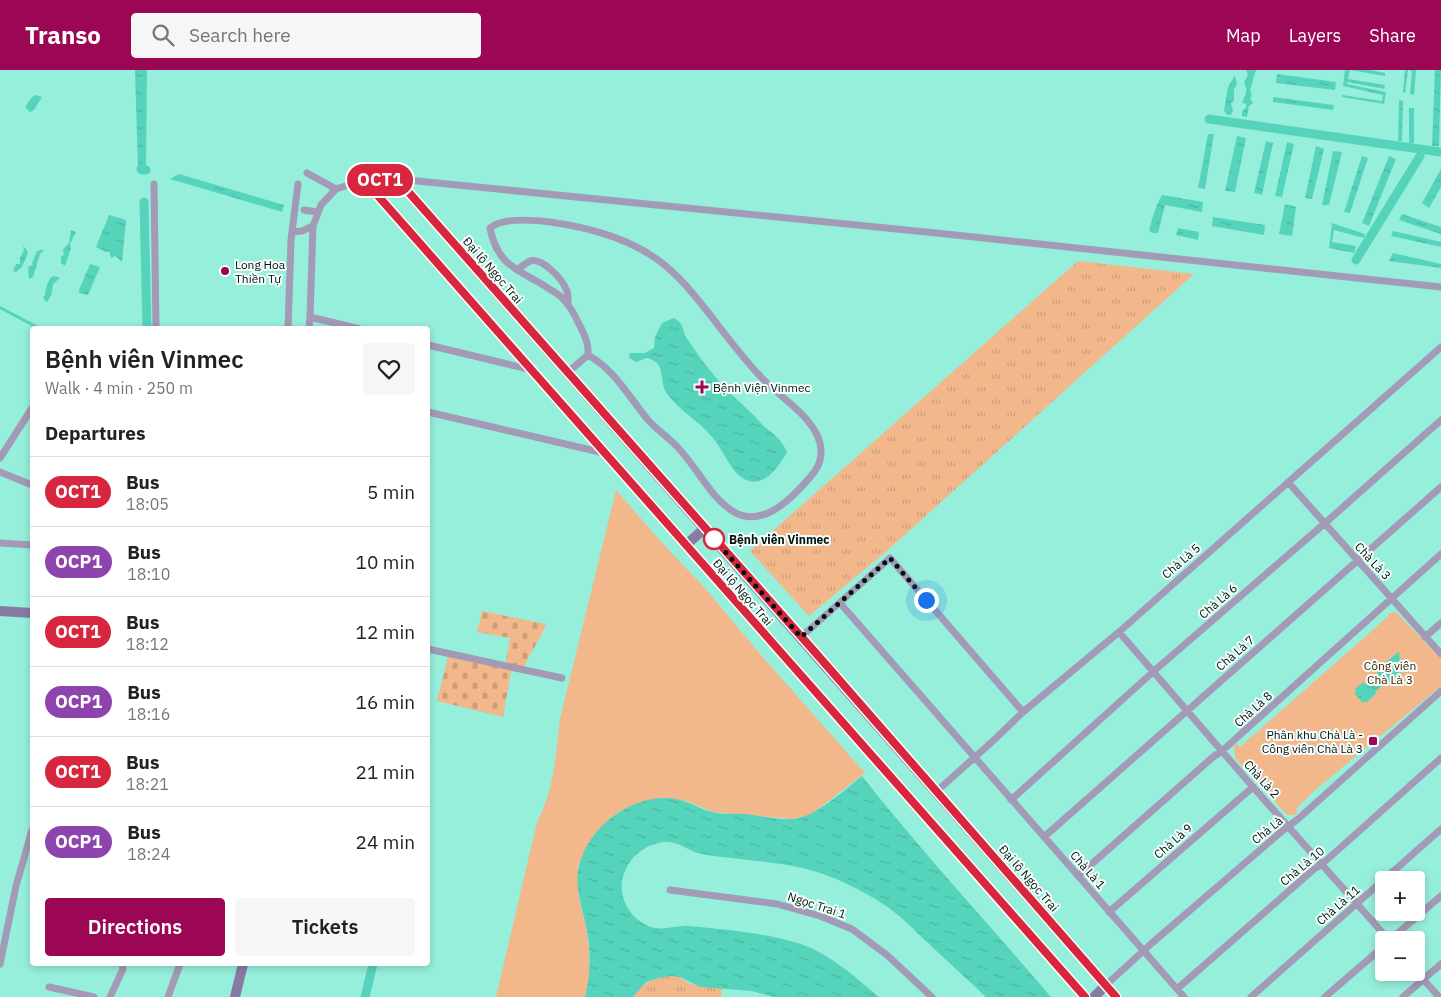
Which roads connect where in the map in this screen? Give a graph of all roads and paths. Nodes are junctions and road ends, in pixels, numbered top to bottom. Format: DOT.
graph roads {
  1 [pos="307,173"];
  2 [pos="397,179"];
  3 [pos="364,180"];
  4 [pos="154,184"];
  5 [pos="298,184"];
  6 [pos="336,189"];
  7 [pos="304,210"];
  8 [pos="317,212"];
  9 [pos="313,226"];
  10 [pos="292,232"];
  11 [pos="516,270"];
  12 [pos="1441,286"];
  13 [pos="568,304"];
  14 [pos="310,316"];
  15 [pos="156,326"];
  16 [pos="288,326"];
  17 [pos="309,326"];
  18 [pos="356,326"];
  19 [pos="430,345"];
  20 [pos="1441,347"];
  21 [pos="588,355"];
  22 [pos="533,370"];
  23 [pos="568,373"];
  24 [pos="30,411"];
  25 [pos="430,412"];
  26 [pos="1441,420"];
  27 [pos="605,453"];
  28 [pos="0,458"];
  29 [pos="0,472"];
  30 [pos="1288,482"];
  31 [pos="30,484"];
  32 [pos="1441,487"];
  33 [pos="1324,524"];
  34 [pos="705,528"];
  35 [pos="0,544"];
  36 [pos="30,544"];
  37 [pos="686,545"];
  38 [pos="1441,554"];
  39 [pos="1356,561"];
  40 [pos="1392,598"];
  41 [pos="840,602"];
  42 [pos="0,611"];
  43 [pos="30,613"];
  44 [pos="1441,623"];
  45 [pos="1119,632"];
  46 [pos="801,637"];
  47 [pos="1425,637"];
  48 [pos="430,649"];
  49 [pos="1441,654"];
  50 [pos="1154,671"];
  51 [pos="562,678"];
  52 [pos="1441,691"];
  53 [pos="1186,711"];
  54 [pos="1023,712"];
  55 [pos="1222,752"];
  56 [pos="975,758"];
  57 [pos="1441,758"];
  58 [pos="1253,787"];
  59 [pos="937,791"];
  60 [pos="1011,800"];
  61 [pos="1289,826"];
  62 [pos="1441,829"];
  63 [pos="30,837"];
  64 [pos="1044,837"];
  65 [pos="1321,865"];
  66 [pos="1078,876"];
  67 [pos="670,890"];
  68 [pos="1441,896"];
  69 [pos="1357,903"];
  70 [pos="1109,912"];
  71 [pos="1382,931"];
  72 [pos="1400,931"];
  73 [pos="1144,952"];
  74 [pos="1375,954"];
  75 [pos="0,964"];
  76 [pos="1441,964"];
  77 [pos="122,966"];
  78 [pos="179,966"];
  79 [pos="243,966"];
  80 [pos="1425,977"];
  81 [pos="1421,981"];
  82 [pos="1425,981"];
  83 [pos="1106,985"];
  84 [pos="49,987"];
  85 [pos="1177,989"];
  86 [pos="94,997"];
  87 [pos="110,997"];
  88 [pos="168,997"];
  89 [pos="235,997"];
  90 [pos="932,997"];
  91 [pos="1085,997"];
  92 [pos="1094,997"];
  93 [pos="1116,997"];
  94 [pos="1184,997"];
  95 [pos="1250,997"];
  96 [pos="1325,997"];
  97 [pos="1403,997"];
  98 [pos="1439,997"];
  1 -- 6 [label="street"];
  2 -- 3 [label="street"];
  2 -- 12 [label="street"];
  2 -- 23 [label="main road, Đại lộ Ngọc Trai"];
  3 -- 6 [label="street"];
  3 -- 22 [label="main road, Đại lộ Ngọc Trai"];
  4 -- 15 [label="street"];
  5 -- 10 [label="street"];
  6 -- 8 [label="street"];
  7 -- 8 [label="street"];
  8 -- 9 [label="street"];
  9 -- 10 [label="street"];
  9 -- 14 [label="street"];
  10 -- 16 [label="street"];
  11 -- 13 [label="street"];
  11 -- 13 [label="street"];
  11 -- 21 [label="street"];
  13 -- 21 [label="street"];
  14 -- 17 [label="street"];
  14 -- 18 [label="street"];
  19 -- 22 [label="street"];
  20 -- 30 [label="street, Chà Là 5"];
  21 -- 23 [label="street"];
  22 -- 27 [label="main road, Đại lộ Ngọc Trai"];
  23 -- 34 [label="main road, Đại lộ Ngọc Trai"];
  24 -- 28 [label="street"];
  25 -- 27 [label="street"];
  26 -- 33 [label="street, Chà Là 6"];
  27 -- 37 [label="main road, Đại lộ Ngọc Trai"];
  29 -- 31 [label="street"];
  30 -- 33 [label="street, Chà Là 3"];
  30 -- 45 [label="street, Chà Là 5"];
  32 -- 39 [label="street, Chà Là 7"];
  33 -- 39 [label="street, Chà Là 3"];
  33 -- 50 [label="street, Chà Là 6"];
  34 -- 37 [label="main road"];
  34 -- 46 [label="main road, Đại lộ Ngọc Trai"];
  35 -- 36 [label="street"];
  37 -- 91 [label="main road, Đại lộ Ngọc Trai"];
  38 -- 40 [label="street, Chà Là 8"];
  39 -- 40 [label="street, Chà Là 3"];
  39 -- 53 [label="street, Chà Là 7"];
  40 -- 47 [label="street, Chà Là 3"];
  40 -- 55 [label="street, Chà Là 8"];
  41 -- 46 [label="street"];
  41 -- 54 [label="street"];
  41 -- 56 [label="street, Chà Là 1"];
  42 -- 43 [label="main road"];
  44 -- 47 [label="street"];
  45 -- 50 [label="street, Chà Là 2"];
  45 -- 54 [label="street, Chà Là 5"];
  46 -- 59 [label="main road, Đại lộ Ngọc Trai"];
  47 -- 49 [label="street, Chà Là 3"];
  48 -- 51 [label="street"];
  50 -- 53 [label="street, Chà Là 2"];
  50 -- 60 [label="street, Chà Là 6"];
  52 -- 61 [label="street, Chà Là"];
  53 -- 55 [label="street, Chà Là 2"];
  53 -- 64 [label="street, Chà Là 7"];
  54 -- 56 [label="street, Chà Là 5"];
  55 -- 58 [label="street, Chà Là 2"];
  55 -- 66 [label="street, Chà Là 8"];
  56 -- 59 [label="street, Chà Là 5"];
  56 -- 60 [label="street, Chà Là 1"];
  57 -- 65 [label="street, Chà Là 10"];
  58 -- 61 [label="street, Chà Là 2"];
  58 -- 70 [label="street, Chà Là 9"];
  59 -- 83 [label="main road, Đại lộ Ngọc Trai"];
  60 -- 64 [label="street, Chà Là 1"];
  61 -- 65 [label="street, Chà Là 2"];
  61 -- 73 [label="street, Chà Là"];
  62 -- 69 [label="street, Chà Là 11"];
  63 -- 75 [label="street"];
  64 -- 66 [label="street, Chà Là 1"];
  65 -- 69 [label="street, Chà Là 2"];
  65 -- 85 [label="street, Chà Là 10"];
  66 -- 70 [label="street, Chà Là 1"];
  67 -- 90 [label="street, Ngọc Trai 1"];
  68 -- 72 [label="street"];
  69 -- 71 [label="street, Chà Là 2"];
  69 -- 95 [label="street, Chà Là 11"];
  70 -- 73 [label="street, Chà Là 1"];
  73 -- 83 [label="street, Chà Là"];
  73 -- 85 [label="street, Chà Là 1"];
  74 -- 96 [label="street"];
  76 -- 80 [label="street"];
  77 -- 87 [label="street"];
  78 -- 88 [label="street"];
  79 -- 89 [label="main road"];
  81 -- 97 [label="street"];
  82 -- 98 [label="street"];
  83 -- 92 [label="main road"];
  83 -- 93 [label="main road, Đại lộ Ngọc Trai"];
  84 -- 86 [label="street"];
  85 -- 94 [label="street, Chà Là 1"];
}
